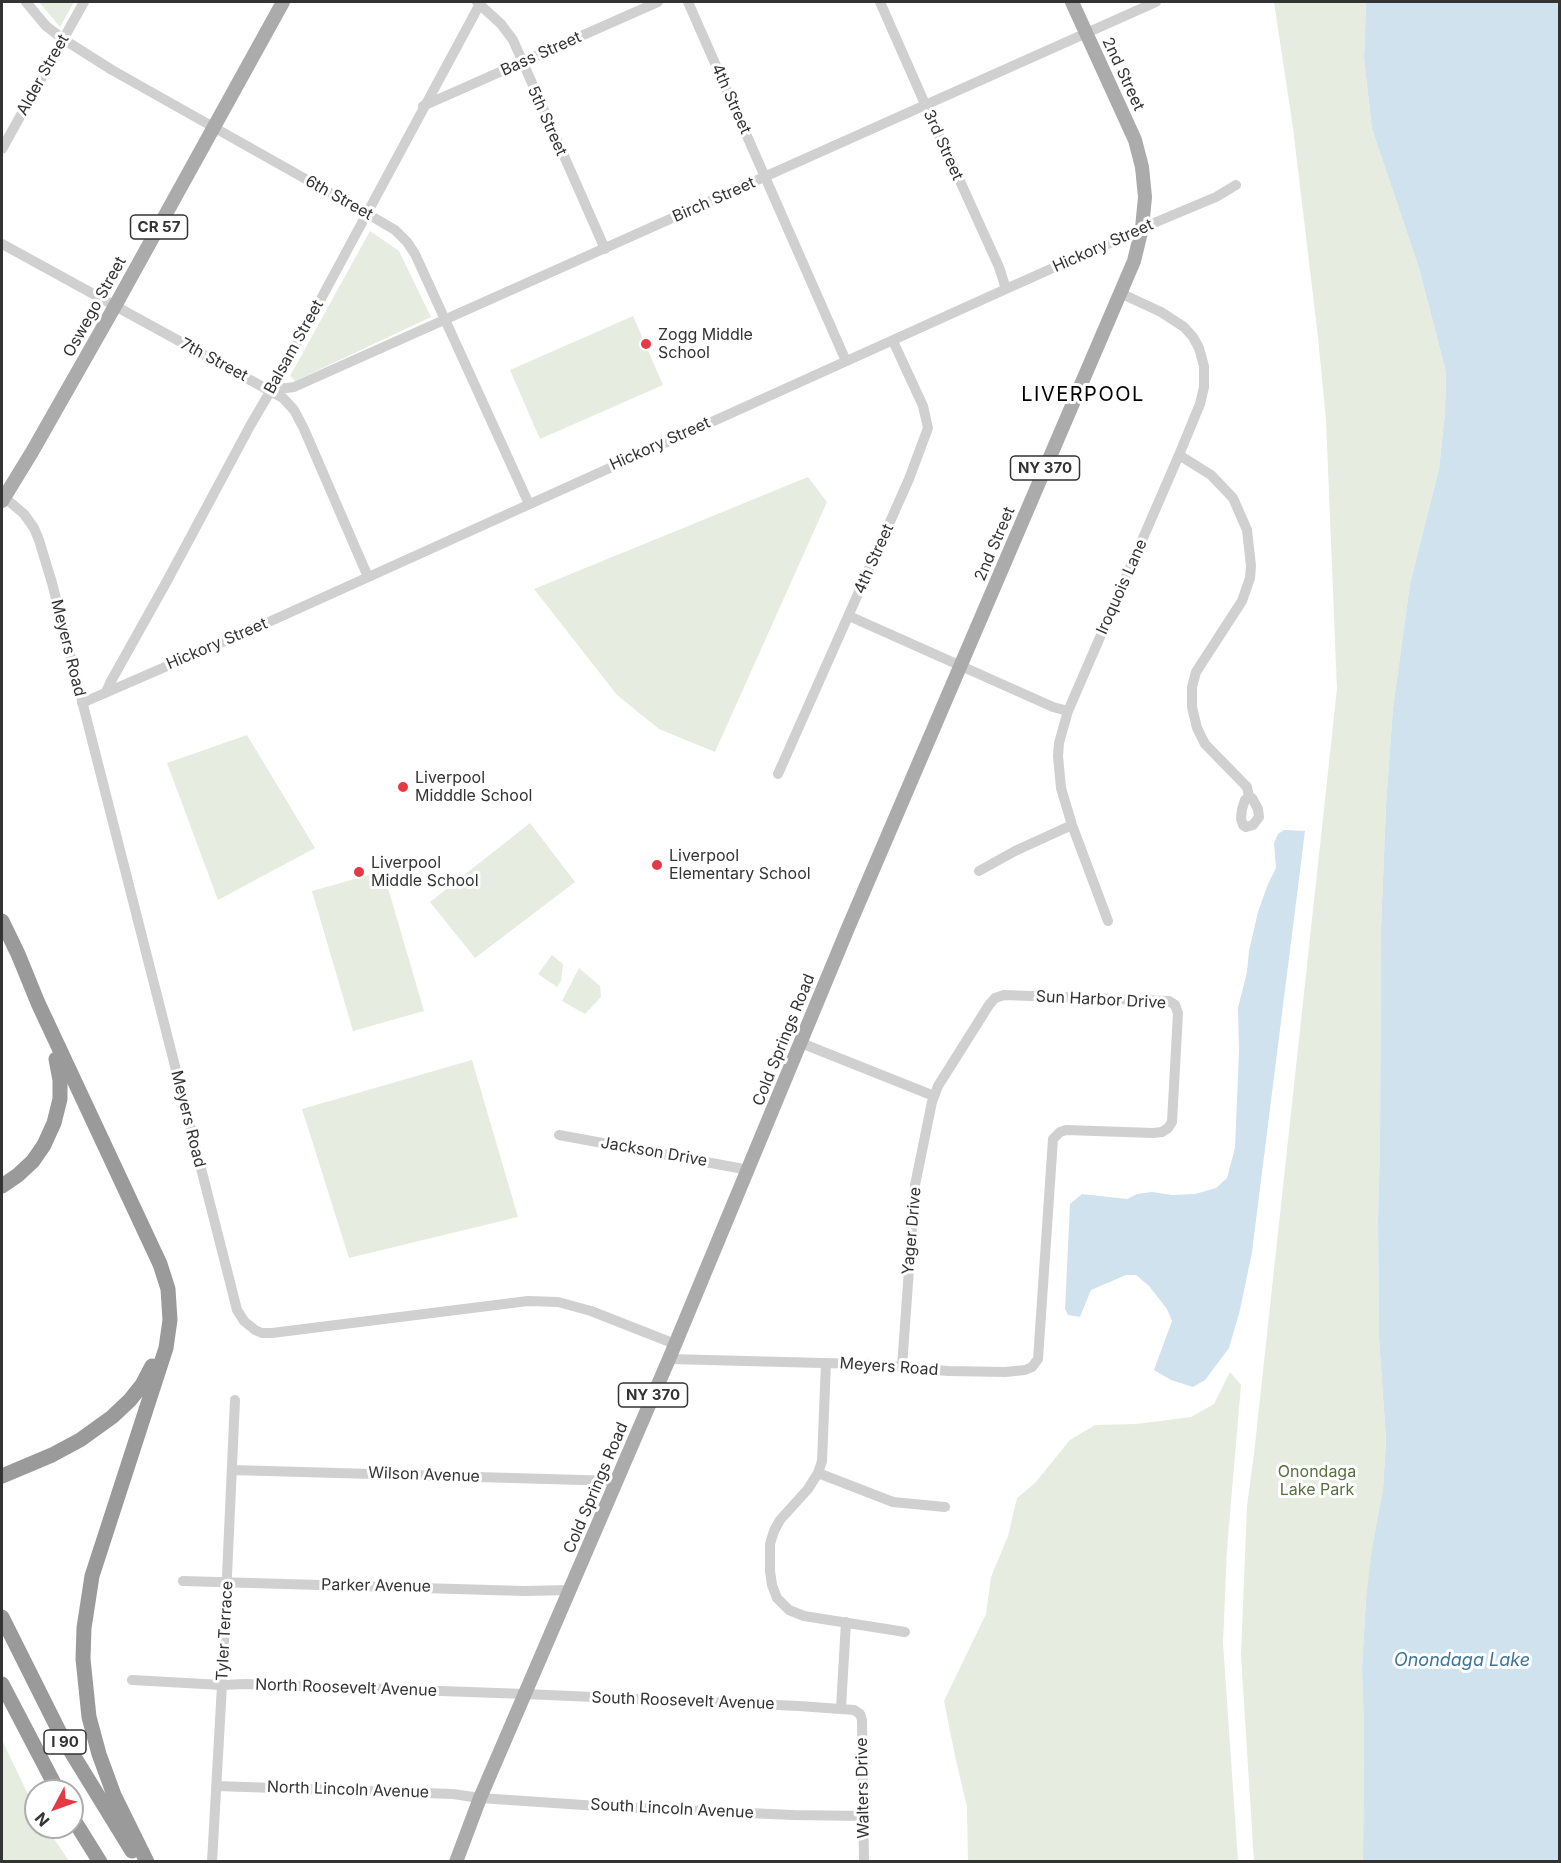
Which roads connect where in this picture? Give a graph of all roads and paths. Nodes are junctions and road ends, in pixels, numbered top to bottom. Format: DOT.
graph roads {
  1 [pos="26,2"];
  2 [pos="84,2"];
  3 [pos="283,2"];
  4 [pos="480,2"];
  5 [pos="658,2"];
  6 [pos="688,2"];
  7 [pos="880,2"];
  8 [pos="1072,2"];
  9 [pos="1156,2"];
  10 [pos="1086,34"];
  11 [pos="63,39"];
  12 [pos="522,62"];
  13 [pos="925,104"];
  14 [pos="423,106"];
  15 [pos="213,128"];
  16 [pos="2,149"];
  17 [pos="765,177"];
  18 [pos="1236,185"];
  19 [pos="366,213"];
  20 [pos="1143,228"];
  21 [pos="2,244"];
  22 [pos="605,249"];
  23 [pos="1006,289"];
  24 [pos="1120,293"];
  25 [pos="115,306"];
  26 [pos="445,320"];
  27 [pos="893,340"];
  28 [pos="846,361"];
  29 [pos="271,390"];
  30 [pos="1179,455"];
  31 [pos="3,499"];
  32 [pos="529,504"];
  33 [pos="368,577"];
  34 [pos="849,616"];
  35 [pos="961,666"];
  36 [pos="106,692"];
  37 [pos="82,703"];
  38 [pos="1068,711"];
  39 [pos="778,774"];
  40 [pos="1249,797"];
  41 [pos="1072,825"];
  42 [pos="979,872"];
  43 [pos="2,921"];
  44 [pos="1108,921"];
  45 [pos="848,928"];
  46 [pos="2,932"];
  47 [pos="801,1043"];
  48 [pos="56,1059"];
  49 [pos="934,1096"];
  50 [pos="559,1135"];
  51 [pos="749,1170"];
  52 [pos="2,1185"];
  53 [pos="1043,1293"];
  54 [pos="675,1344"];
  55 [pos="669,1359"];
  56 [pos="825,1363"];
  57 [pos="902,1367"];
  58 [pos="158,1373"];
  59 [pos="235,1400"];
  60 [pos="232,1470"];
  61 [pos="818,1473"];
  62 [pos="2,1476"];
  63 [pos="617,1481"];
  64 [pos="2,1483"];
  65 [pos="945,1507"];
  66 [pos="183,1581"];
  67 [pos="227,1582"];
  68 [pos="570,1590"];
  69 [pos="2,1617"];
  70 [pos="846,1622"];
  71 [pos="905,1632"];
  72 [pos="132,1680"];
  73 [pos="2,1684"];
  74 [pos="222,1685"];
  75 [pos="525,1694"];
  76 [pos="841,1708"];
  77 [pos="52,1779"];
  78 [pos="216,1786"];
  79 [pos="480,1798"];
  80 [pos="864,1816"];
  81 [pos="84,1837"];
  82 [pos="99,1862"];
  83 [pos="139,1862"];
  84 [pos="147,1862"];
  85 [pos="212,1862"];
  86 [pos="456,1862"];
  87 [pos="864,1862"];
  1 -- 11 [label="street, 6th Street"];
  2 -- 11 [label="street, Alder Street"];
  3 -- 15 [label="main road, Oswego Street / CR 57"];
  4 -- 12 [label="street, 5th Street"];
  4 -- 14 [label="street, Balsam Street"];
  5 -- 12 [label="street, Bass Street"];
  6 -- 17 [label="street, 4th Street"];
  7 -- 13 [label="street, 3rd Street"];
  8 -- 10 [label="main road, 2nd Street / NY 370"];
  9 -- 10 [label="street, Birch Street"];
  10 -- 13 [label="street, Birch Street"];
  10 -- 20 [label="main road, 2nd Street / NY 370"];
  11 -- 15 [label="street, 6th Street"];
  11 -- 16 [label="street, Alder Street"];
  12 -- 14 [label="street, Bass Street"];
  12 -- 22 [label="street, 5th Street"];
  13 -- 17 [label="street, Birch Street"];
  13 -- 23 [label="street, 3rd Street"];
  14 -- 19 [label="street, Balsam Street"];
  15 -- 19 [label="street, 6th Street"];
  15 -- 25 [label="main road, Oswego Street / CR 57"];
  17 -- 22 [label="street, Birch Street"];
  17 -- 28 [label="street, 4th Street"];
  18 -- 20 [label="street, Hickory Street"];
  19 -- 26 [label="street, 6th Street"];
  19 -- 29 [label="street, Balsam Street"];
  20 -- 23 [label="street, Hickory Street"];
  20 -- 24 [label="main road, 2nd Street / NY 370"];
  21 -- 25 [label="street, 7th Street"];
  22 -- 26 [label="street, Birch Street"];
  23 -- 27 [label="street, Hickory Street"];
  24 -- 30 [label="street, Iroquois Lane"];
  24 -- 35 [label="main road, 2nd Street / NY 370"];
  25 -- 29 [label="street, 7th Street"];
  25 -- 31 [label="main road, Oswego Street / CR 57"];
  26 -- 29 [label="street, Birch Street"];
  26 -- 32 [label="street, 6th Street"];
  27 -- 28 [label="street, Hickory Street"];
  27 -- 34 [label="street, 4th Street"];
  28 -- 32 [label="street, Hickory Street"];
  29 -- 33 [label="street, 7th Street"];
  29 -- 36 [label="street, Balsam Street"];
  30 -- 38 [label="street, Iroquois Lane"];
  30 -- 40 [label="street"];
  31 -- 37 [label="street, Meyers Road"];
  32 -- 33 [label="street, Hickory Street"];
  33 -- 36 [label="street, Hickory Street"];
  34 -- 35 [label="street"];
  34 -- 39 [label="street, 4th Street"];
  35 -- 38 [label="street"];
  35 -- 45 [label="main road, 2nd Street / NY 370"];
  36 -- 37 [label="street, Hickory Street"];
  37 -- 54 [label="street, Meyers Road"];
  38 -- 41 [label="street, Iroquois Lane"];
  41 -- 42 [label="street"];
  41 -- 44 [label="street, Iroquois Lane"];
  43 -- 58 [label="highway"];
  45 -- 47 [label="main road, Cold Springs Road / NY 370"];
  46 -- 48 [label="highway"];
  47 -- 49 [label="street"];
  47 -- 51 [label="main road, Cold Springs Road / NY 370"];
  48 -- 52 [label="highway"];
  48 -- 62 [label="highway"];
  49 -- 53 [label="street, Sun Harbor Drive"];
  49 -- 57 [label="street, Yager Drive"];
  50 -- 51 [label="street, Jackson Drive"];
  51 -- 54 [label="main road, Cold Springs Road / NY 370"];
  53 -- 57 [label="street, Meyers Road"];
  54 -- 55 [label="main road, Cold Springs Road / NY 370"];
  55 -- 56 [label="street, Meyers Road"];
  55 -- 63 [label="main road, Cold Springs Road / NY 370"];
  56 -- 57 [label="street, Meyers Road"];
  56 -- 61 [label="street"];
  58 -- 64 [label="highway"];
  58 -- 84 [label="highway"];
  59 -- 60 [label="street, Tyler Terrace"];
  60 -- 63 [label="street, Wilson Avenue"];
  60 -- 67 [label="street, Tyler Terrace"];
  61 -- 65 [label="street"];
  61 -- 70 [label="street"];
  63 -- 68 [label="main road, Cold Springs Road / NY 370"];
  66 -- 67 [label="street, Parker Avenue"];
  67 -- 68 [label="street, Parker Avenue"];
  67 -- 74 [label="street, Tyler Terrace"];
  68 -- 75 [label="main road, Cold Springs Road / NY 370"];
  69 -- 83 [label="highway, I 90"];
  70 -- 71 [label="street"];
  70 -- 76 [label="street"];
  72 -- 74 [label="street, North Roosevelt Avenue"];
  73 -- 77 [label="highway, I 90"];
  74 -- 75 [label="street, North Roosevelt Avenue"];
  74 -- 78 [label="street, Tyler Terrace"];
  75 -- 76 [label="street, South Roosevelt Avenue"];
  75 -- 79 [label="main road, Cold Springs Road / NY 370"];
  76 -- 80 [label="street, Walters Drive"];
  78 -- 79 [label="street, North Lincoln Avenue"];
  78 -- 85 [label="street, Tyler Terrace"];
  79 -- 80 [label="street, South Lincoln Avenue"];
  79 -- 86 [label="main road, Cold Springs Road / NY 370"];
  80 -- 87 [label="street, Walters Drive"];
  81 -- 82 [label="highway"];
}
